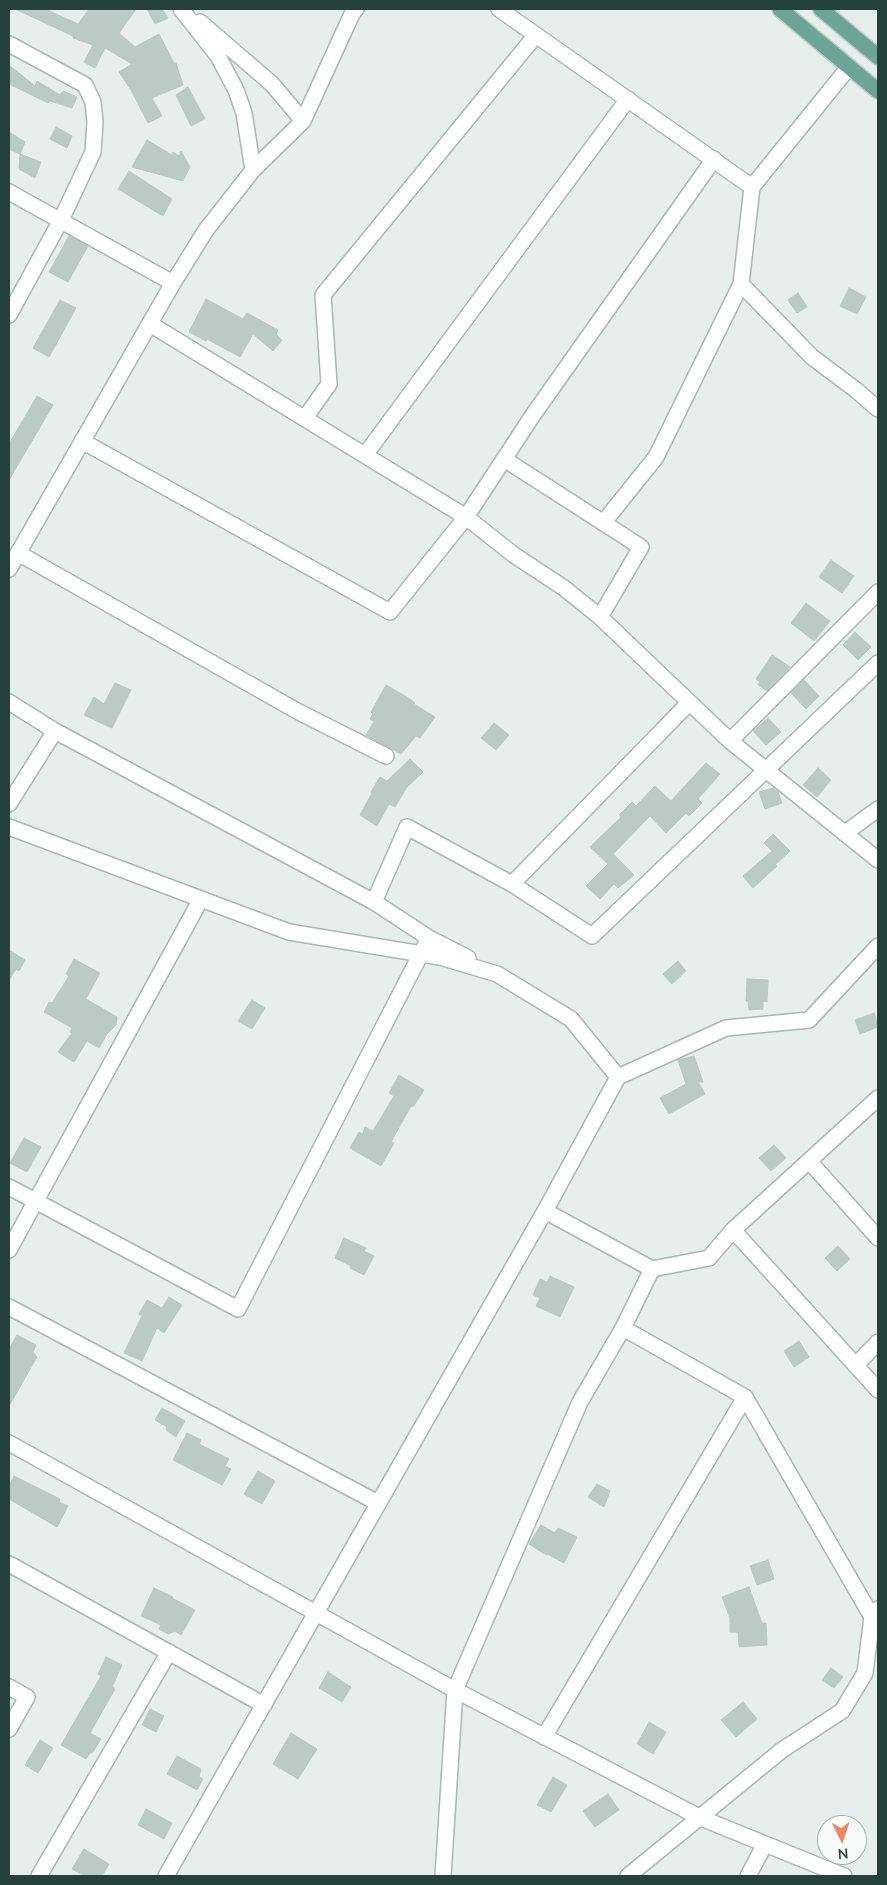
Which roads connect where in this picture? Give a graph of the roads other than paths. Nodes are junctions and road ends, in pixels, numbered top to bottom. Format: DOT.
graph roads {
  1 [pos="182,9"];
  2 [pos="356,9"];
  3 [pos="499,9"];
  4 [pos="780,9"];
  5 [pos="821,9"];
  6 [pos="536,35"];
  7 [pos="9,44"];
  8 [pos="878,57"];
  9 [pos="849,67"];
  10 [pos="878,91"];
  11 [pos="628,99"];
  12 [pos="303,121"];
  13 [pos="714,160"];
  14 [pos="253,170"];
  15 [pos="752,186"];
  16 [pos="9,192"];
  17 [pos="60,220"];
  18 [pos="173,283"];
  19 [pos="741,284"];
  20 [pos="9,315"];
  21 [pos="150,324"];
  22 [pos="878,409"];
  23 [pos="305,418"];
  24 [pos="82,441"];
  25 [pos="365,455"];
  26 [pos="504,459"];
  27 [pos="466,517"];
  28 [pos="603,523"];
  29 [pos="18,553"];
  30 [pos="9,570"];
  31 [pos="878,592"];
  32 [pos="600,617"];
  33 [pos="878,663"];
  34 [pos="9,702"];
  35 [pos="689,703"];
  36 [pos="55,731"];
  37 [pos="730,741"];
  38 [pos="386,756"];
  39 [pos="765,770"];
  40 [pos="9,804"];
  41 [pos="878,809"];
  42 [pos="9,827"];
  43 [pos="845,833"];
  44 [pos="878,860"];
  45 [pos="512,884"];
  46 [pos="201,899"];
  47 [pos="374,902"];
  48 [pos="429,938"];
  49 [pos="878,946"];
  50 [pos="421,954"];
  51 [pos="497,974"];
  52 [pos="618,1077"];
  53 [pos="878,1098"];
  54 [pos="809,1161"];
  55 [pos="9,1187"];
  56 [pos="35,1202"];
  57 [pos="545,1210"];
  58 [pos="733,1230"];
  59 [pos="878,1238"];
  60 [pos="9,1250"];
  61 [pos="652,1269"];
  62 [pos="9,1307"];
  63 [pos="623,1328"];
  64 [pos="878,1342"];
  65 [pos="856,1365"];
  66 [pos="878,1390"];
  67 [pos="745,1397"];
  68 [pos="9,1443"];
  69 [pos="378,1503"];
  70 [pos="9,1564"];
  71 [pos="875,1613"];
  72 [pos="316,1614"];
  73 [pos="169,1652"];
  74 [pos="9,1687"];
  75 [pos="455,1690"];
  76 [pos="264,1705"];
  77 [pos="9,1729"];
  78 [pos="544,1737"];
  79 [pos="701,1818"];
  80 [pos="765,1844"];
  81 [pos="39,1876"];
  82 [pos="166,1876"];
  83 [pos="443,1876"];
  84 [pos="628,1876"];
  85 [pos="748,1876"];
  86 [pos="844,1876"];
  1 -- 12 [label="street"];
  1 -- 14 [label="street"];
  2 -- 12 [label="street"];
  3 -- 6 [label="street"];
  4 -- 9 [label="main road"];
  5 -- 8 [label="main road"];
  6 -- 11 [label="street"];
  6 -- 23 [label="street"];
  7 -- 17 [label="street"];
  9 -- 10 [label="main road"];
  9 -- 15 [label="street"];
  11 -- 13 [label="street"];
  11 -- 25 [label="street"];
  12 -- 14 [label="street"];
  13 -- 15 [label="street"];
  13 -- 26 [label="street"];
  14 -- 18 [label="street"];
  15 -- 19 [label="street"];
  16 -- 17 [label="street"];
  17 -- 18 [label="street"];
  17 -- 20 [label="street"];
  18 -- 21 [label="street"];
  19 -- 22 [label="street"];
  19 -- 28 [label="street"];
  21 -- 23 [label="street"];
  21 -- 24 [label="street"];
  23 -- 25 [label="street"];
  24 -- 27 [label="street"];
  24 -- 29 [label="street"];
  25 -- 27 [label="street"];
  26 -- 27 [label="street"];
  26 -- 28 [label="street"];
  27 -- 32 [label="street"];
  28 -- 32 [label="street"];
  29 -- 30 [label="street"];
  29 -- 38 [label="street"];
  31 -- 37 [label="street"];
  32 -- 35 [label="street"];
  33 -- 39 [label="street"];
  34 -- 36 [label="street"];
  35 -- 37 [label="street"];
  35 -- 45 [label="street"];
  36 -- 40 [label="street"];
  36 -- 47 [label="street"];
  37 -- 39 [label="street"];
  39 -- 43 [label="street"];
  39 -- 45 [label="street"];
  41 -- 43 [label="street"];
  42 -- 46 [label="street"];
  43 -- 44 [label="street"];
  45 -- 47 [label="street"];
  46 -- 50 [label="street"];
  46 -- 56 [label="street"];
  47 -- 48 [label="street"];
  48 -- 50 [label="street"];
  48 -- 51 [label="street"];
  49 -- 52 [label="street"];
  50 -- 51 [label="street"];
  50 -- 56 [label="street"];
  51 -- 52 [label="street"];
  52 -- 57 [label="street"];
  53 -- 54 [label="street"];
  54 -- 58 [label="street"];
  54 -- 59 [label="street"];
  55 -- 56 [label="street"];
  56 -- 60 [label="street"];
  57 -- 61 [label="street"];
  57 -- 69 [label="street"];
  58 -- 61 [label="street"];
  58 -- 65 [label="street"];
  61 -- 63 [label="street"];
  62 -- 69 [label="street"];
  63 -- 67 [label="street"];
  63 -- 75 [label="street"];
  64 -- 65 [label="street"];
  65 -- 66 [label="street"];
  67 -- 71 [label="street"];
  67 -- 78 [label="street"];
  68 -- 72 [label="street"];
  69 -- 72 [label="street"];
  70 -- 73 [label="street"];
  71 -- 79 [label="street"];
  72 -- 75 [label="street"];
  72 -- 76 [label="street"];
  73 -- 76 [label="street"];
  73 -- 81 [label="street"];
  74 -- 77 [label="street"];
  75 -- 78 [label="street"];
  75 -- 83 [label="street"];
  76 -- 82 [label="street"];
  78 -- 79 [label="street"];
  79 -- 80 [label="street"];
  79 -- 84 [label="street"];
  80 -- 85 [label="street"];
  80 -- 86 [label="street"];
}
